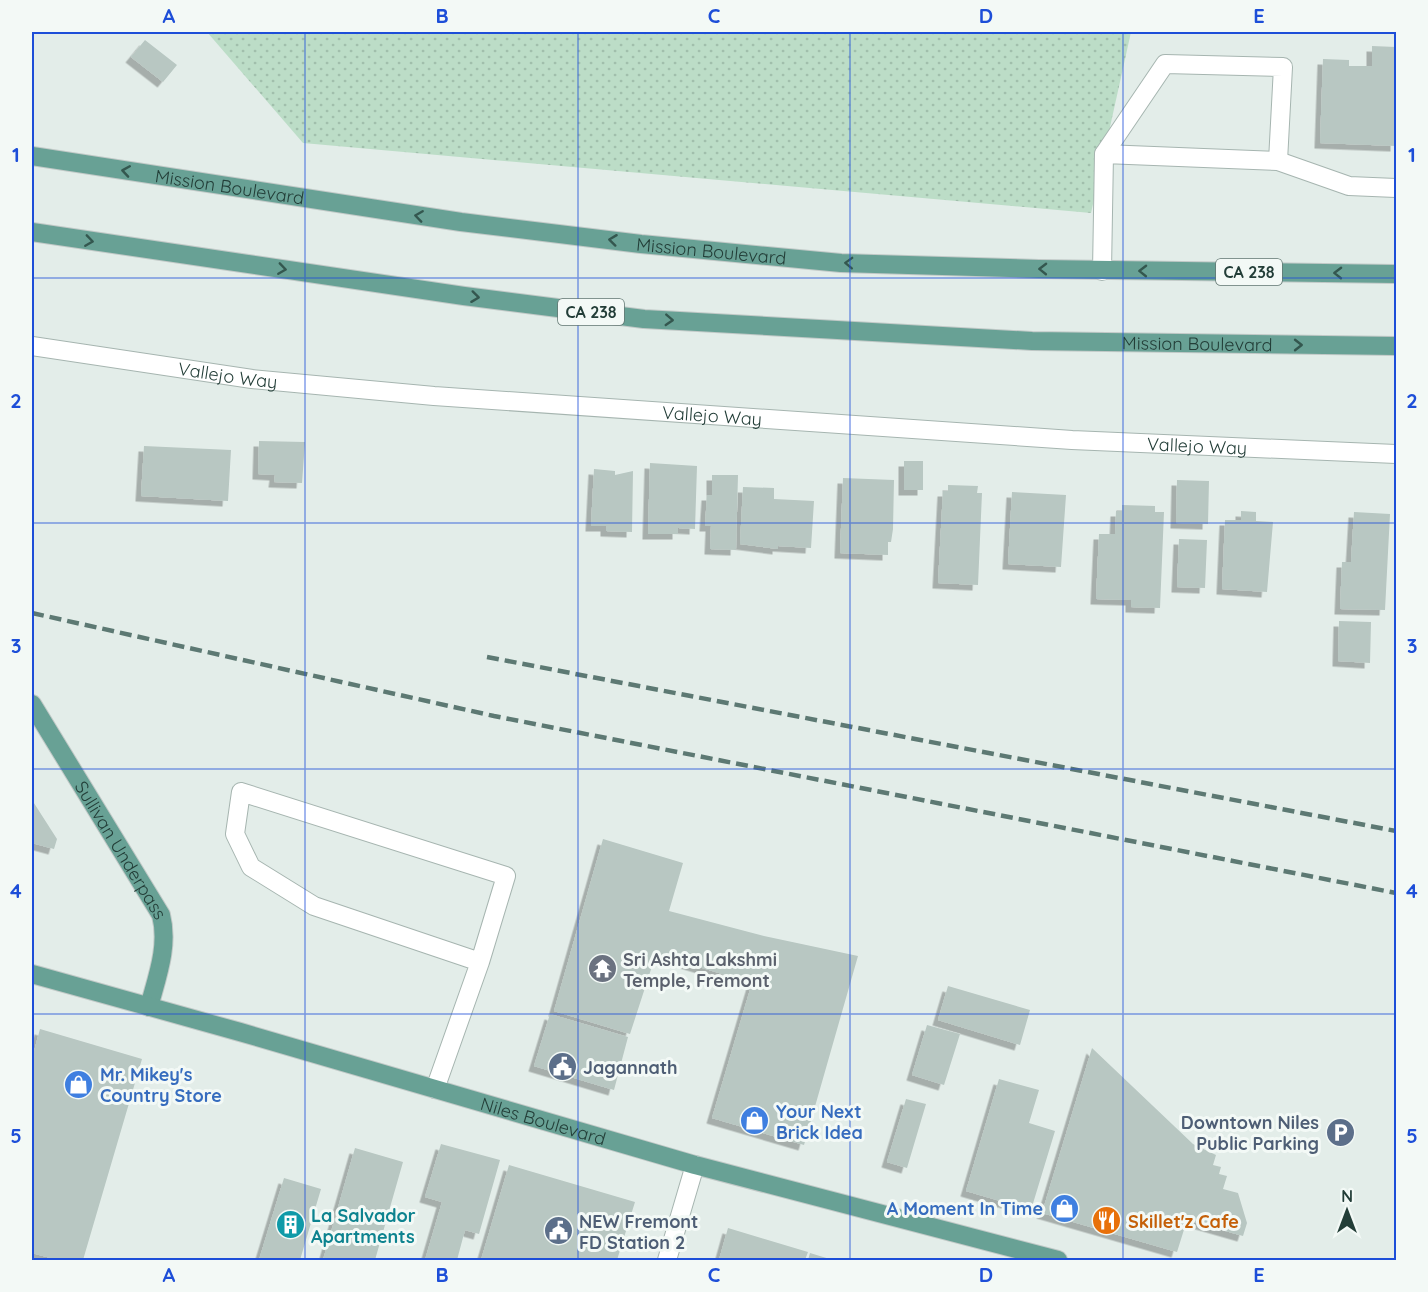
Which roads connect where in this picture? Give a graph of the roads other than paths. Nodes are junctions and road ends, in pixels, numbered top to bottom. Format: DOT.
graph roads {
  1 [pos="1104,154"];
  2 [pos="32,156"];
  3 [pos="1278,161"];
  4 [pos="1396,188"];
  5 [pos="32,232"];
  6 [pos="1102,271"];
  7 [pos="1396,274"];
  8 [pos="32,346"];
  9 [pos="1396,346"];
  10 [pos="1396,454"];
  11 [pos="32,704"];
  12 [pos="480,962"];
  13 [pos="32,974"];
  14 [pos="149,1007"];
  15 [pos="435,1089"];
  16 [pos="695,1165"];
  17 [pos="667,1260"];
  18 [pos="1058,1260"];
  1 -- 3 [label="street"];
  1 -- 3 [label="street"];
  1 -- 6 [label="street"];
  6 -- 2 [label="main road, Mission Boulevard / CA 238, one-way"];
  3 -- 4 [label="street"];
  5 -- 9 [label="main road, Mission Boulevard / CA 238, one-way"];
  7 -- 6 [label="main road, Mission Boulevard / CA 238, one-way"];
  8 -- 10 [label="street, Vallejo Way"];
  11 -- 14 [label="main road, Sullivan Underpass"];
  12 -- 12 [label="street"];
  12 -- 15 [label="street"];
  13 -- 14 [label="main road, Niles Boulevard"];
  14 -- 15 [label="main road, Niles Boulevard"];
  15 -- 16 [label="main road, Niles Boulevard"];
  16 -- 17 [label="street"];
  16 -- 18 [label="main road, Niles Boulevard"];
}
